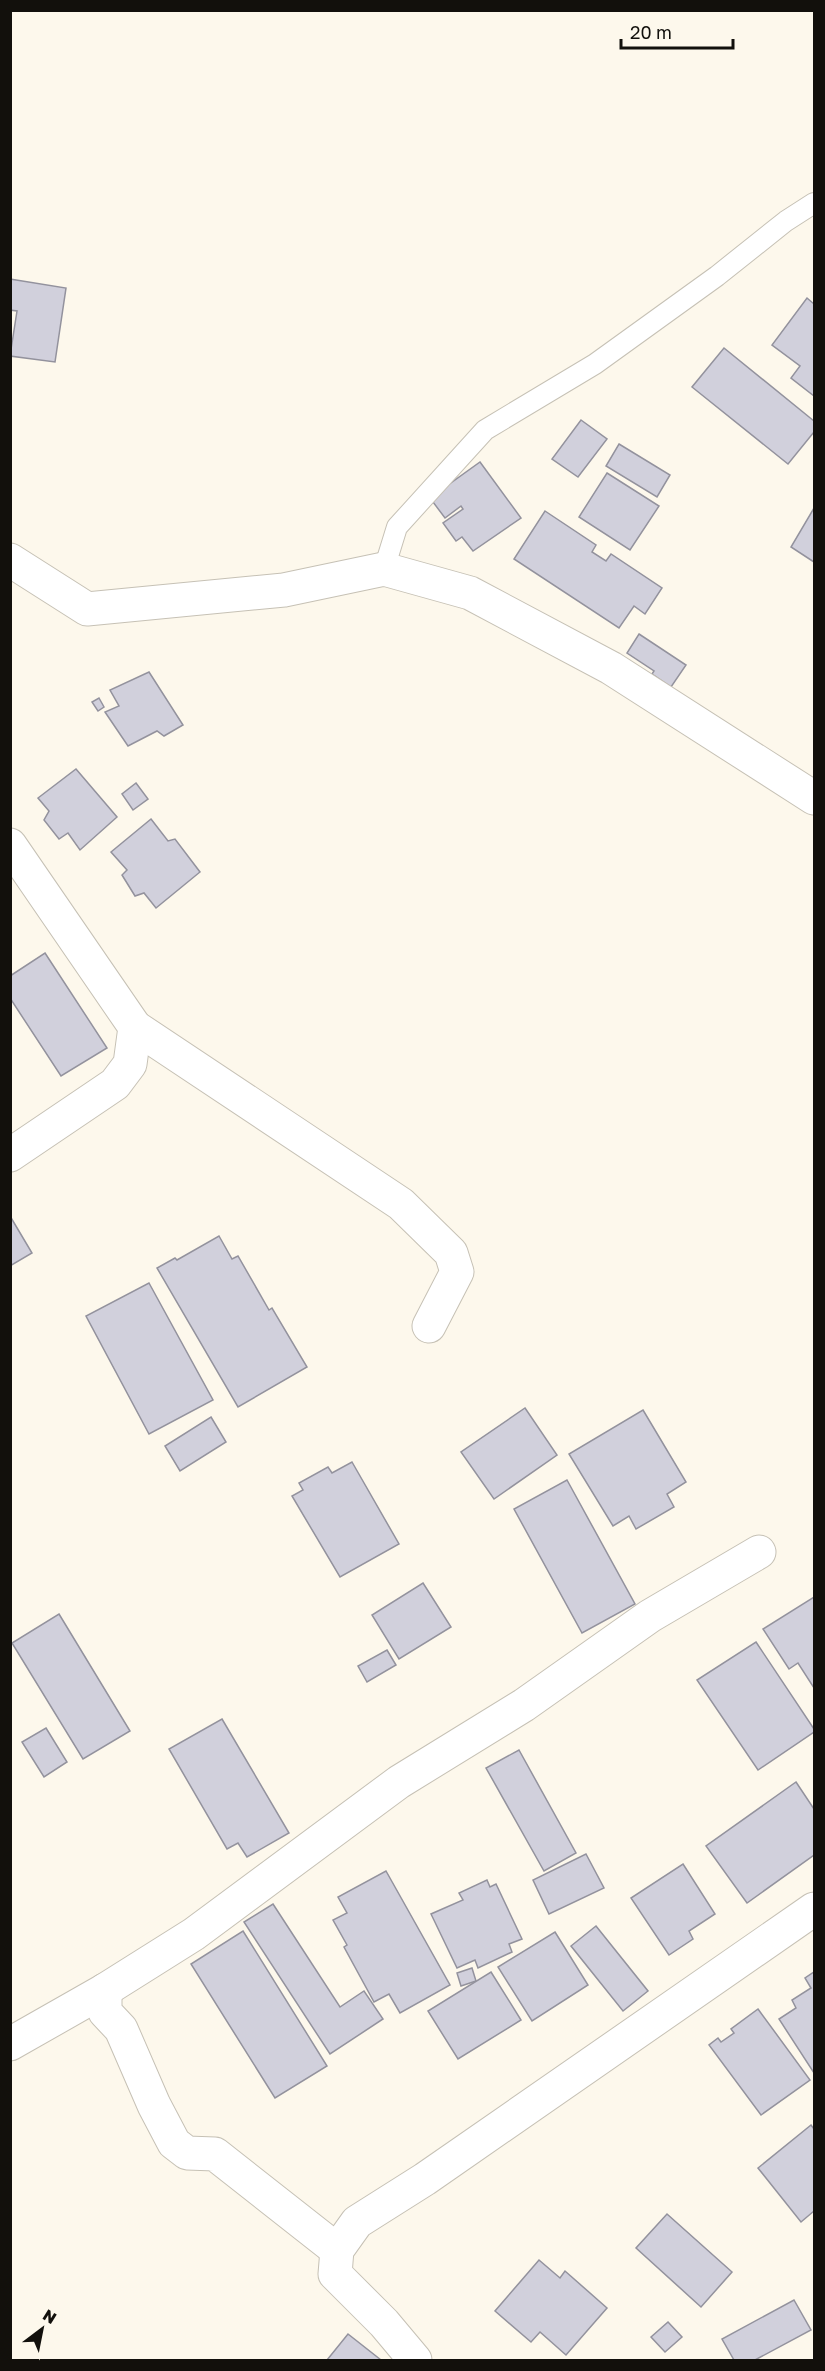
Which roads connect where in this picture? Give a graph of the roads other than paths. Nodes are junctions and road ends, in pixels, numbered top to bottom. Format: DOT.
graph roads {
  1 [pos="814,203"];
  2 [pos="10,560"];
  3 [pos="384,569"];
  4 [pos="814,798"];
  5 [pos="10,845"];
  6 [pos="135,1027"];
  7 [pos="10,1155"];
  8 [pos="429,1326"];
  9 [pos="759,1552"];
  10 [pos="814,1909"];
  11 [pos="105,1990"];
  12 [pos="10,2044"];
  13 [pos="337,2250"];
  14 [pos="415,2361"];
  1 -- 3 [label="lane"];
  2 -- 3 [label="street"];
  3 -- 4 [label="street"];
  5 -- 6 [label="street"];
  6 -- 7 [label="street"];
  6 -- 8 [label="street"];
  9 -- 11 [label="street"];
  10 -- 13 [label="street"];
  11 -- 12 [label="street"];
  11 -- 13 [label="street"];
  13 -- 14 [label="street"];
}
